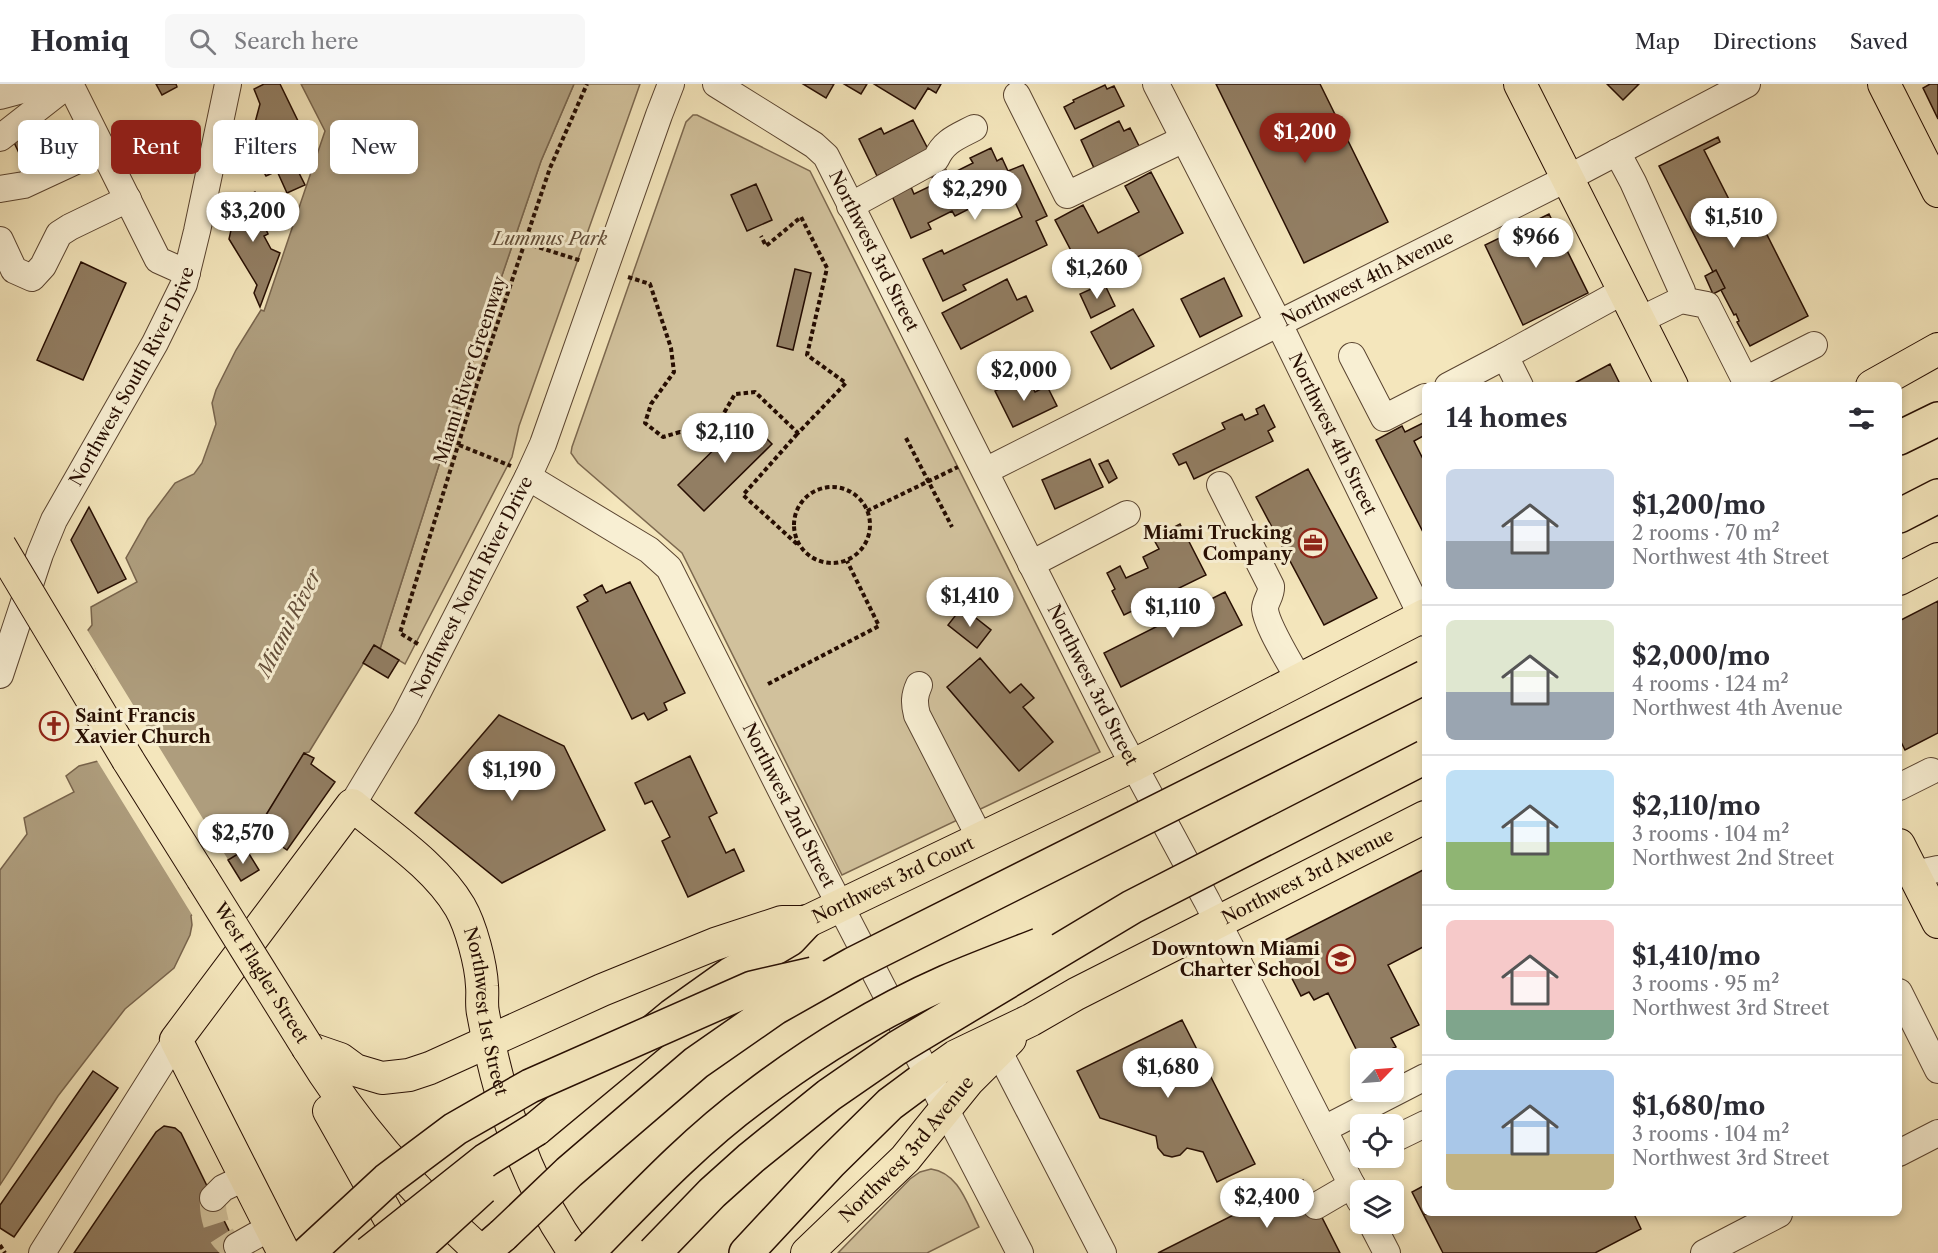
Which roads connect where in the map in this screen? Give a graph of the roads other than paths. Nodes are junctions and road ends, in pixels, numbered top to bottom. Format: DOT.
graph roads {
  1 [pos="45,84"];
  2 [pos="69,84"];
  3 [pos="228,84"];
  4 [pos="671,84"];
  5 [pos="716,84"];
  6 [pos="1520,84"];
  7 [pos="1747,84"];
  8 [pos="1884,84"];
  9 [pos="1162,86"];
  10 [pos="1717,91"];
  11 [pos="1017,95"];
  12 [pos="0,96"];
  13 [pos="80,120"];
  14 [pos="974,128"];
  15 [pos="0,138"];
  16 [pos="1184,139"];
  17 [pos="1617,152"];
  18 [pos="99,163"];
  19 [pos="46,174"];
  20 [pos="1568,178"];
  21 [pos="0,189"];
  22 [pos="1938,191"];
  23 [pos="128,199"];
  24 [pos="850,206"];
  25 [pos="0,240"];
  26 [pos="187,273"];
  27 [pos="1625,290"];
  28 [pos="1681,300"];
  29 [pos="1640,320"];
  30 [pos="1279,324"];
  31 [pos="1814,345"];
  32 [pos="1938,349"];
  33 [pos="1352,356"];
  34 [pos="1505,356"];
  35 [pos="1456,382"];
  36 [pos="1518,382"];
  37 [pos="1670,382"];
  38 [pos="1879,382"];
  39 [pos="1422,399"];
  40 [pos="1938,419"];
  41 [pos="1902,437"];
  42 [pos="985,471"];
  43 [pos="520,472"];
  44 [pos="1220,485"];
  45 [pos="1938,496"];
  46 [pos="1127,514"];
  47 [pos="1902,514"];
  48 [pos="0,546"];
  49 [pos="1938,559"];
  50 [pos="1031,564"];
  51 [pos="1902,577"];
  52 [pos="1422,614"];
  53 [pos="1422,619"];
  54 [pos="2,662"];
  55 [pos="1422,679"];
  56 [pos="1299,680"];
  57 [pos="919,685"];
  58 [pos="1422,760"];
  59 [pos="1134,765"];
  60 [pos="1936,773"];
  61 [pos="1902,786"];
  62 [pos="351,805"];
  63 [pos="1422,819"];
  64 [pos="980,838"];
  65 [pos="1910,858"];
  66 [pos="841,906"];
  67 [pos="1132,907"];
  68 [pos="806,922"];
  69 [pos="1218,922"];
  70 [pos="1938,922"];
  71 [pos="853,964"];
  72 [pos="482,984"];
  73 [pos="1902,998"];
  74 [pos="1031,1020"];
  75 [pos="536,1021"];
  76 [pos="176,1040"];
  77 [pos="490,1042"];
  78 [pos="998,1050"];
  79 [pos="313,1056"];
  80 [pos="1938,1070"];
  81 [pos="929,1075"];
  82 [pos="1422,1079"];
  83 [pos="947,1109"];
  84 [pos="1422,1125"];
  85 [pos="536,1129"];
  86 [pos="1324,1129"];
  87 [pos="1938,1133"];
  88 [pos="1404,1134"];
  89 [pos="1902,1151"];
  90 [pos="246,1177"];
  91 [pos="1354,1177"];
  92 [pos="213,1198"];
  93 [pos="1316,1206"];
  94 [pos="1777,1216"];
  95 [pos="1377,1234"];
  96 [pos="277,1240"];
  97 [pos="1746,1243"];
  98 [pos="237,1246"];
  99 [pos="493,1247"];
  100 [pos="42,1253"];
  101 [pos="308,1253"];
  102 [pos="369,1253"];
  103 [pos="410,1253"];
  104 [pos="575,1253"];
  105 [pos="587,1253"];
  106 [pos="654,1253"];
  107 [pos="746,1253"];
  108 [pos="807,1253"];
  109 [pos="1020,1253"];
  110 [pos="1103,1253"];
  111 [pos="1387,1253"];
  112 [pos="1704,1253"];
  1 -- 12 [label="street"];
  2 -- 13 [label="street"];
  2 -- 15 [label="street"];
  3 -- 26 [label="street, Northwest South River Drive"];
  4 -- 43 [label="street, Northwest North River Drive"];
  5 -- 24 [label="street, Northwest 3rd Street"];
  6 -- 20 [label="main road"];
  7 -- 10 [label="street, Northwest 4th Avenue"];
  8 -- 22 [label="main road"];
  9 -- 16 [label="street, Northwest 4th Street"];
  10 -- 17 [label="street, Northwest 4th Avenue"];
  11 -- 16 [label="street"];
  14 -- 24 [label="street"];
  16 -- 30 [label="street, Northwest 4th Street"];
  17 -- 20 [label="street, Northwest 4th Avenue"];
  17 -- 28 [label="street"];
  18 -- 23 [label="street"];
  19 -- 21 [label="street"];
  20 -- 27 [label="main road"];
  20 -- 30 [label="street, Northwest 4th Avenue"];
  23 -- 25 [label="street"];
  23 -- 26 [label="street"];
  24 -- 42 [label="street, Northwest 3rd Street"];
  26 -- 54 [label="street, Northwest South River Drive"];
  27 -- 29 [label="main road"];
  27 -- 34 [label="street"];
  28 -- 29 [label="street"];
  28 -- 31 [label="street"];
  29 -- 37 [label="main road"];
  30 -- 42 [label="street, Northwest 4th Avenue"];
  30 -- 52 [label="street, Northwest 4th Street"];
  32 -- 38 [label="main road"];
  33 -- 39 [label="street"];
  34 -- 35 [label="street"];
  34 -- 36 [label="street"];
  40 -- 41 [label="highway"];
  42 -- 50 [label="street, Northwest 3rd Street"];
  43 -- 62 [label="street, Northwest North River Drive"];
  43 -- 66 [label="street, Northwest 2nd Street"];
  44 -- 56 [label="street"];
  45 -- 47 [label="highway"];
  46 -- 50 [label="street"];
  48 -- 79 [label="main road, West Flagler Street, bridge"];
  49 -- 51 [label="main road"];
  50 -- 59 [label="street, Northwest 3rd Street"];
  53 -- 56 [label="main road, Northwest 3rd Court"];
  55 -- 71 [label="highway, bridge"];
  56 -- 59 [label="main road, Northwest 3rd Court"];
  57 -- 64 [label="street"];
  58 -- 67 [label="highway, bridge"];
  59 -- 64 [label="main road, Northwest 3rd Court"];
  59 -- 69 [label="street, Northwest 3rd Street"];
  60 -- 61 [label="street"];
  62 -- 72 [label="main road, Northwest 1st Street"];
  62 -- 76 [label="main road, Northwest North River Drive"];
  63 -- 69 [label="main road, Northwest 3rd Avenue"];
  64 -- 66 [label="main road, Northwest 3rd Court"];
  65 -- 70 [label="main road"];
  66 -- 68 [label="main road, Northwest 3rd Court"];
  66 -- 81 [label="street, Northwest 2nd Street"];
  67 -- 105 [label="highway, bridge"];
  67 -- 106 [label="highway, bridge"];
  68 -- 75 [label="main road, Northwest 3rd Court"];
  68 -- 85 [label="highway"];
  69 -- 74 [label="main road, Northwest 3rd Avenue"];
  69 -- 86 [label="street, Northwest 3rd Street"];
  71 -- 99 [label="highway, bridge"];
  71 -- 101 [label="highway, bridge"];
  72 -- 75 [label="main road"];
  72 -- 77 [label="main road, Northwest 1st Street"];
  73 -- 80 [label="street"];
  74 -- 78 [label="main road, Northwest 3rd Avenue"];
  74 -- 81 [label="main road, Northwest 3rd Avenue"];
  75 -- 77 [label="main road, Northwest 3rd Court"];
  76 -- 90 [label="main road"];
  76 -- 100 [label="street"];
  77 -- 79 [label="main road, Northwest 3rd Court"];
  77 -- 104 [label="main road, Northwest 1st Street"];
  78 -- 83 [label="main road, Northwest 3rd Avenue"];
  78 -- 110 [label="street"];
  79 -- 99 [label="main road, West Flagler Street"];
  79 -- 103 [label="main road, West Flagler Street"];
  81 -- 83 [label="street, Northwest 2nd Street"];
  81 -- 107 [label="highway"];
  82 -- 86 [label="street"];
  83 -- 108 [label="main road, Northwest 3rd Avenue"];
  83 -- 109 [label="street, Northwest 2nd Street"];
  84 -- 88 [label="street"];
  85 -- 102 [label="highway, bridge"];
  85 -- 103 [label="highway, bridge"];
  86 -- 91 [label="street, Northwest 3rd Street"];
  87 -- 89 [label="street"];
  90 -- 92 [label="street"];
  90 -- 96 [label="main road"];
  91 -- 93 [label="street"];
  94 -- 97 [label="street"];
  95 -- 111 [label="street"];
  96 -- 98 [label="street"];
  97 -- 112 [label="street"];
}
